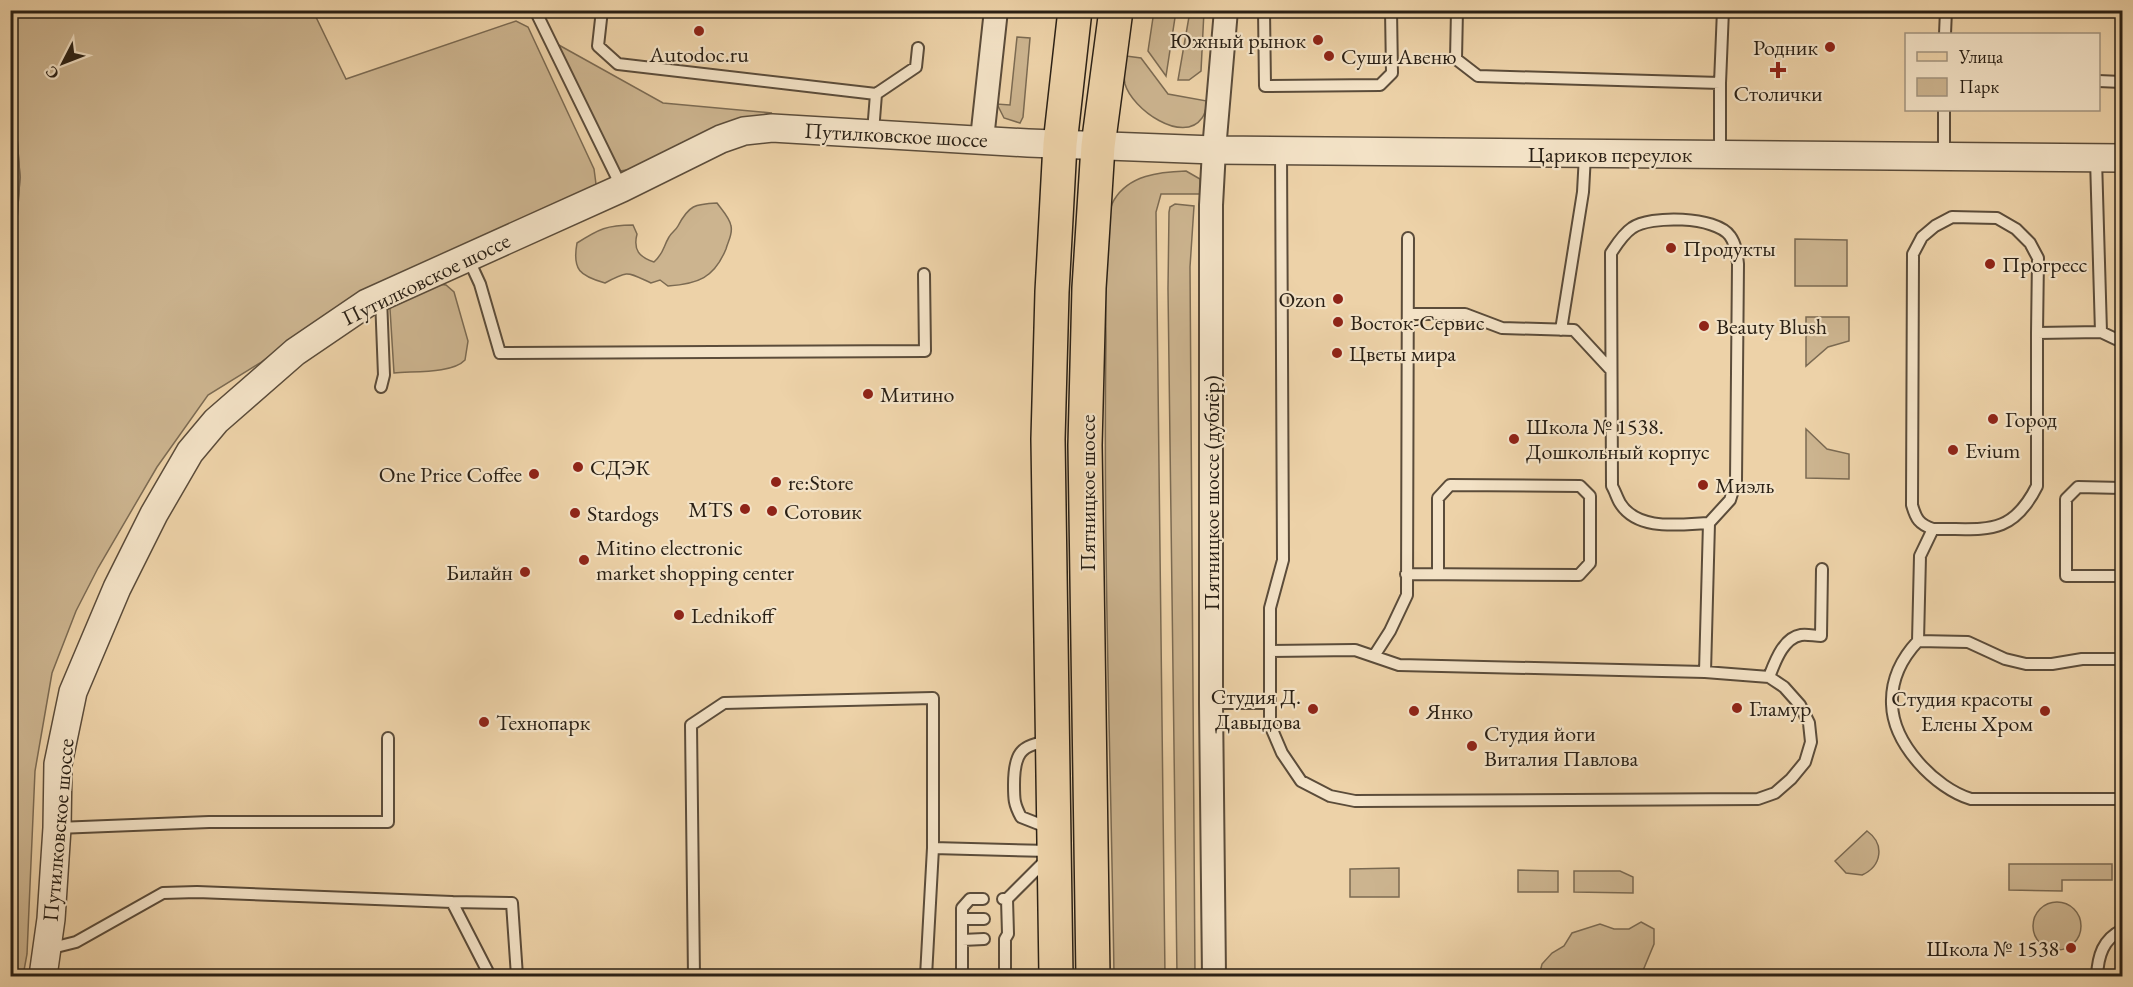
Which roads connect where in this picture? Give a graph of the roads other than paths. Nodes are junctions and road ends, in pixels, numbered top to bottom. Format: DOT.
graph roads {
  1 [pos="535,10"];
  2 [pos="602,10"];
  3 [pos="996,10"];
  4 [pos="1075,10"];
  5 [pos="1116,10"];
  6 [pos="1226,10"];
  7 [pos="1264,10"];
  8 [pos="1392,10"];
  9 [pos="1456,10"];
  10 [pos="1723,10"];
  11 [pos="1946,10"];
  12 [pos="1945,33"];
  13 [pos="918,48"];
  14 [pos="2100,81"];
  15 [pos="2122,82"];
  16 [pos="1720,83"];
  17 [pos="876,94"];
  18 [pos="1944,111"];
  19 [pos="873,133"];
  20 [pos="982,140"];
  21 [pos="1060,144"];
  22 [pos="1098,146"];
  23 [pos="1214,150"];
  24 [pos="1281,151"];
  25 [pos="1585,154"];
  26 [pos="1720,154"];
  27 [pos="1944,156"];
  28 [pos="2096,157"];
  29 [pos="2122,158"];
  30 [pos="622,188"];
  31 [pos="1408,238"];
  32 [pos="468,257"];
  33 [pos="924,274"];
  34 [pos="381,296"];
  35 [pos="1407,314"];
  36 [pos="1560,330"];
  37 [pos="2101,332"];
  38 [pos="2037,333"];
  39 [pos="2122,342"];
  40 [pos="1611,370"];
  41 [pos="381,387"];
  42 [pos="2122,488"];
  43 [pos="1709,523"];
  44 [pos="1933,529"];
  45 [pos="1822,569"];
  46 [pos="1406,574"];
  47 [pos="1438,574"];
  48 [pos="2122,576"];
  49 [pos="1918,641"];
  50 [pos="1270,651"];
  51 [pos="1374,656"];
  52 [pos="2122,659"];
  53 [pos="1705,672"];
  54 [pos="1769,677"];
  55 [pos="1211,703"];
  56 [pos="1270,703"];
  57 [pos="388,738"];
  58 [pos="2122,800"];
  59 [pos="57,828"];
  60 [pos="1055,841"];
  61 [pos="933,848"];
  62 [pos="983,899"];
  63 [pos="452,902"];
  64 [pos="962,919"];
  65 [pos="984,919"];
  66 [pos="2122,930"];
  67 [pos="984,939"];
  68 [pos="962,940"];
  69 [pos="47,949"];
  70 [pos="43,976"];
  71 [pos="490,976"];
  72 [pos="517,976"];
  73 [pos="694,976"];
  74 [pos="927,976"];
  75 [pos="962,976"];
  76 [pos="1005,976"];
  77 [pos="1056,976"];
  78 [pos="1093,976"];
  79 [pos="1214,976"];
  80 [pos="2097,976"];
  1 -- 30 [label="lane"];
  2 -- 17 [label="lane"];
  3 -- 20 [label="street"];
  4 -- 21 [label="main road, Пятницкое шоссе"];
  5 -- 22 [label="main road, Пятницкое шоссе"];
  6 -- 23 [label="street, Пятницкое шоссе (дублёр)"];
  7 -- 8 [label="lane"];
  9 -- 16 [label="lane"];
  10 -- 16 [label="lane"];
  11 -- 12 [label="lane"];
  13 -- 17 [label="lane"];
  14 -- 15 [label="lane"];
  16 -- 26 [label="lane"];
  17 -- 19 [label="lane"];
  18 -- 27 [label="lane"];
  19 -- 20 [label="street, Путилковское шоссе"];
  19 -- 30 [label="street, Путилковское шоссе"];
  20 -- 21 [label="street, Путилковское шоссе"];
  21 -- 22 [label="street, Путилковское шоссе"];
  21 -- 60 [label="main road, Пятницкое шоссе"];
  22 -- 23 [label="street, Цариков переулок"];
  22 -- 78 [label="main road, Пятницкое шоссе"];
  23 -- 24 [label="street, Цариков переулок"];
  23 -- 55 [label="street, Пятницкое шоссе (дублёр)"];
  24 -- 25 [label="street, Цариков переулок"];
  24 -- 50 [label="lane"];
  25 -- 26 [label="street, Цариков переулок"];
  25 -- 36 [label="lane"];
  26 -- 27 [label="street, Цариков переулок"];
  27 -- 28 [label="street, Цариков переулок"];
  28 -- 29 [label="street, Цариков переулок"];
  28 -- 37 [label="lane"];
  30 -- 32 [label="street, Путилковское шоссе"];
  31 -- 35 [label="lane"];
  32 -- 33 [label="lane"];
  32 -- 34 [label="street, Путилковское шоссе"];
  34 -- 41 [label="lane"];
  34 -- 59 [label="street, Путилковское шоссе"];
  35 -- 36 [label="lane"];
  35 -- 46 [label="lane"];
  36 -- 40 [label="lane"];
  37 -- 38 [label="lane"];
  37 -- 39 [label="lane"];
  38 -- 44 [label="lane"];
  38 -- 44 [label="lane"];
  40 -- 43 [label="lane"];
  40 -- 43 [label="lane"];
  42 -- 48 [label="lane"];
  43 -- 53 [label="lane"];
  44 -- 49 [label="lane"];
  45 -- 54 [label="lane"];
  46 -- 47 [label="lane"];
  46 -- 51 [label="lane"];
  47 -- 47 [label="lane"];
  49 -- 52 [label="lane"];
  49 -- 58 [label="lane"];
  50 -- 51 [label="lane"];
  50 -- 56 [label="lane"];
  51 -- 53 [label="lane"];
  53 -- 54 [label="lane"];
  54 -- 56 [label="lane"];
  55 -- 56 [label="lane"];
  55 -- 79 [label="street, Пятницкое шоссе (дублёр)"];
  57 -- 59 [label="lane"];
  59 -- 69 [label="street, Путилковское шоссе"];
  60 -- 61 [label="lane"];
  60 -- 76 [label="lane"];
  60 -- 77 [label="main road, Пятницкое шоссе"];
  61 -- 73 [label="lane"];
  61 -- 74 [label="lane"];
  62 -- 64 [label="lane"];
  63 -- 69 [label="lane"];
  63 -- 71 [label="lane"];
  63 -- 72 [label="lane"];
  64 -- 65 [label="lane"];
  64 -- 68 [label="lane"];
  66 -- 80 [label="lane"];
  67 -- 68 [label="lane"];
  68 -- 75 [label="lane"];
  69 -- 70 [label="street, Путилковское шоссе"];
}
